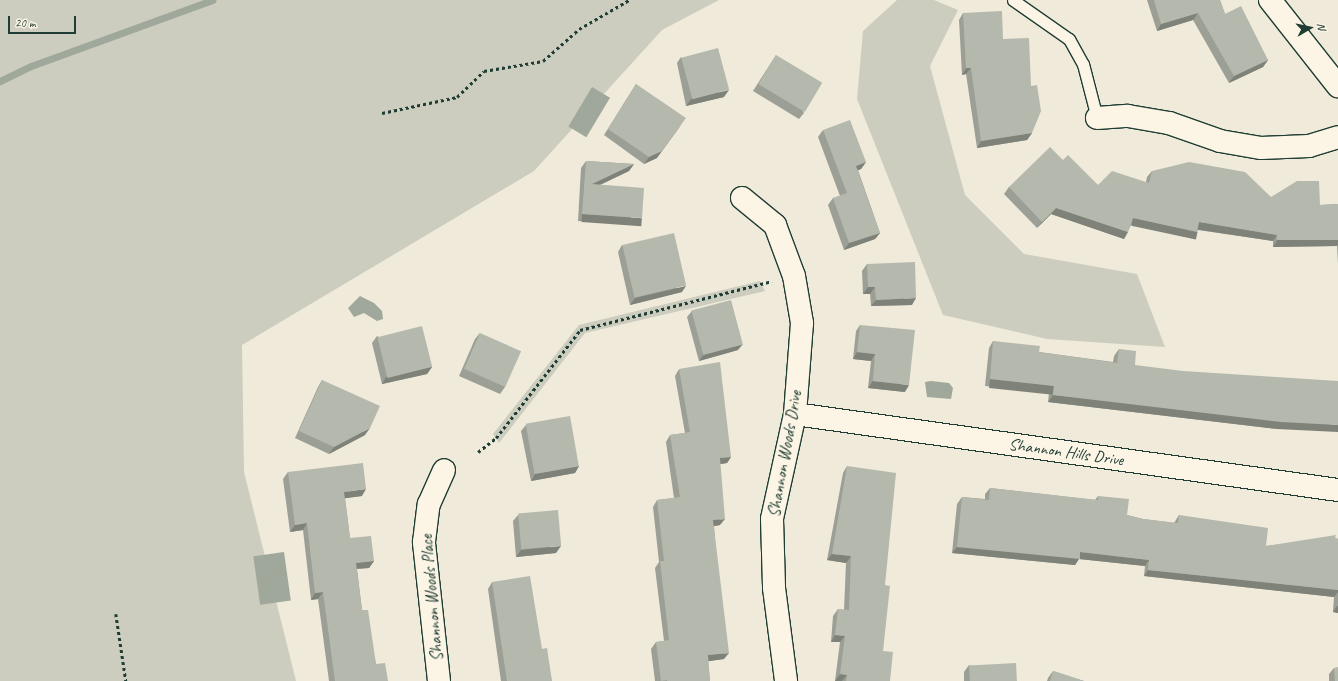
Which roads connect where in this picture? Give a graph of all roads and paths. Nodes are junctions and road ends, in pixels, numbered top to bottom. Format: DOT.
graph roads {
  1 [pos="629,0"];
  2 [pos="1012,0"];
  3 [pos="1270,0"];
  4 [pos="1338,86"];
  5 [pos="382,113"];
  6 [pos="1097,118"];
  7 [pos="1338,138"];
  8 [pos="742,198"];
  9 [pos="772,281"];
  10 [pos="795,414"];
  11 [pos="478,452"];
  12 [pos="444,470"];
  13 [pos="1338,490"];
  14 [pos="116,614"];
  15 [pos="126,681"];
  16 [pos="439,681"];
  17 [pos="786,681"];
  1 -- 5 [label="path"];
  2 -- 6 [label="lane"];
  3 -- 4 [label="street"];
  6 -- 7 [label="street"];
  8 -- 10 [label="street, Shannon Woods Drive"];
  9 -- 11 [label="path"];
  10 -- 13 [label="street, Shannon Hills Drive"];
  10 -- 17 [label="street, Shannon Woods Drive"];
  12 -- 16 [label="street, Shannon Woods Place"];
  14 -- 15 [label="path"];
}
